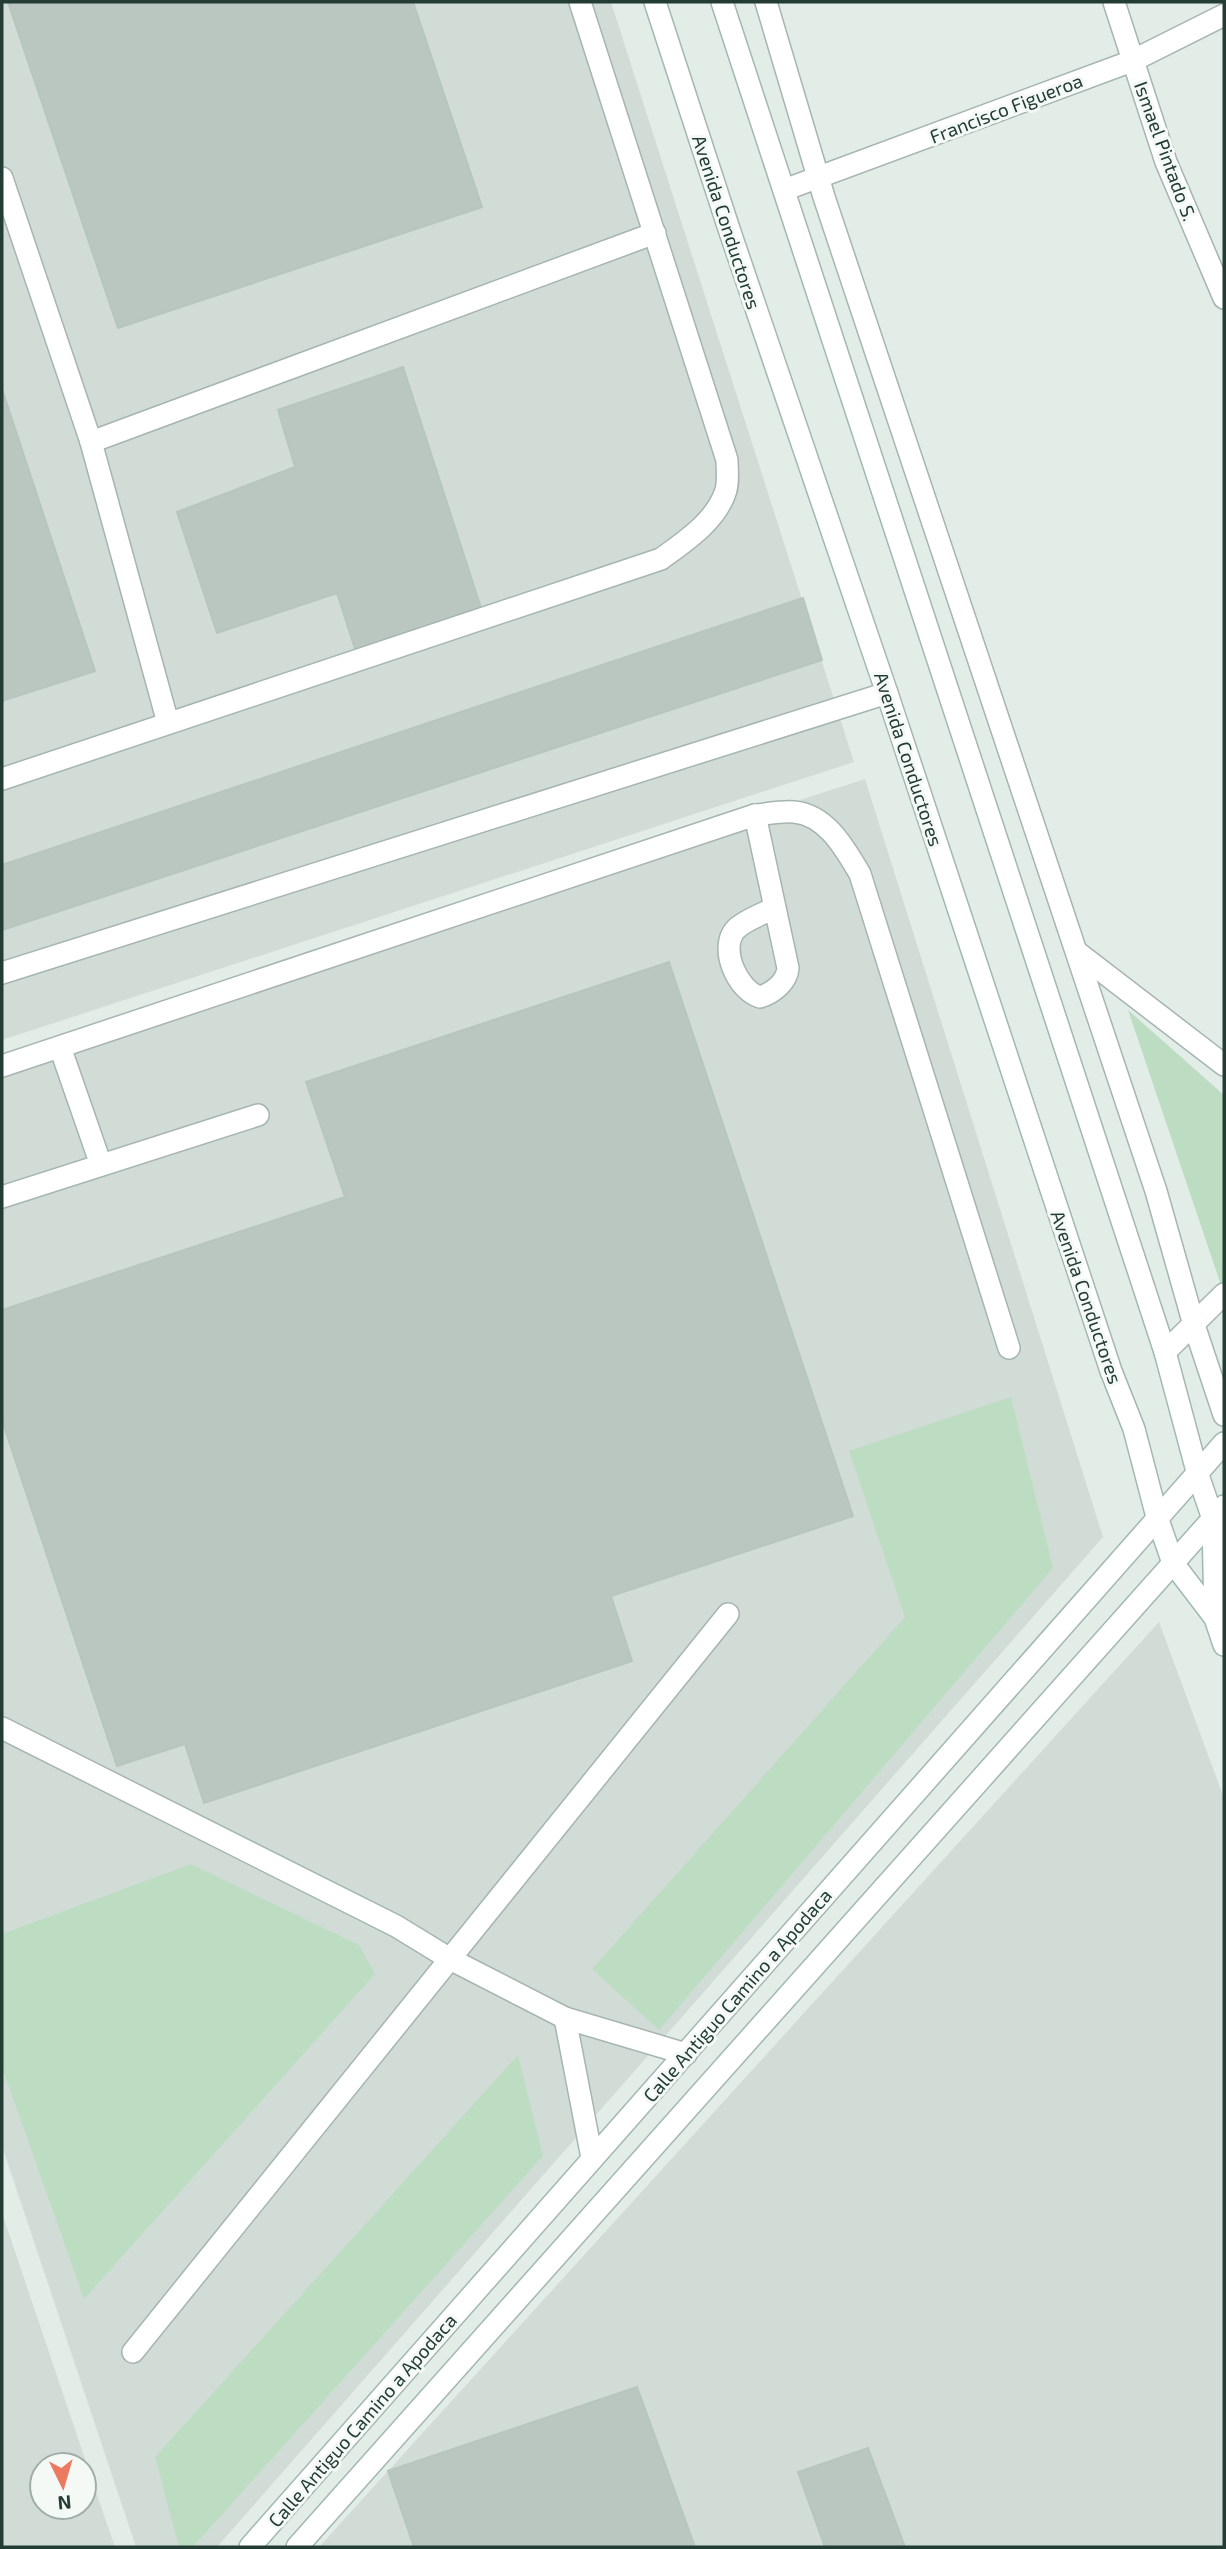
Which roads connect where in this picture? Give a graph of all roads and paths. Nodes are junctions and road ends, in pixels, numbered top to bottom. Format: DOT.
graph roads {
  1 [pos="580,2"];
  2 [pos="655,2"];
  3 [pos="722,2"];
  4 [pos="766,2"];
  5 [pos="1114,2"];
  6 [pos="1224,15"];
  7 [pos="1132,61"];
  8 [pos="2,178"];
  9 [pos="819,179"];
  10 [pos="784,190"];
  11 [pos="655,233"];
  12 [pos="1224,299"];
  13 [pos="91,442"];
  14 [pos="887,693"];
  15 [pos="169,723"];
  16 [pos="2,779"];
  17 [pos="755,815"];
  18 [pos="775,908"];
  19 [pos="1076,953"];
  20 [pos="2,973"];
  21 [pos="60,1047"];
  22 [pos="1224,1065"];
  23 [pos="2,1066"];
  24 [pos="258,1115"];
  25 [pos="101,1165"];
  26 [pos="2,1196"];
  27 [pos="1224,1294"];
  28 [pos="1194,1325"];
  29 [pos="1009,1348"];
  30 [pos="1165,1352"];
  31 [pos="1224,1415"];
  32 [pos="1224,1443"];
  33 [pos="1198,1475"];
  34 [pos="1218,1513"];
  35 [pos="1157,1517"];
  36 [pos="1174,1563"];
  37 [pos="728,1614"];
  38 [pos="1215,1618"];
  39 [pos="1224,1645"];
  40 [pos="2,1728"];
  41 [pos="450,1959"];
  42 [pos="565,2018"];
  43 [pos="686,2054"];
  44 [pos="592,2158"];
  45 [pos="133,2352"];
  46 [pos="250,2547"];
  47 [pos="297,2547"];
  1 -- 11 [label="street"];
  2 -- 14 [label="street, Avenida Conductores"];
  3 -- 10 [label="street"];
  4 -- 9 [label="street"];
  5 -- 7 [label="street, Ismael Pintado S."];
  6 -- 7 [label="street, Francisco Figueroa"];
  7 -- 9 [label="street, Francisco Figueroa"];
  7 -- 12 [label="street, Ismael Pintado S."];
  8 -- 13 [label="street"];
  9 -- 10 [label="street, Francisco Figueroa"];
  9 -- 19 [label="street"];
  10 -- 30 [label="street"];
  11 -- 13 [label="street"];
  11 -- 15 [label="street"];
  13 -- 15 [label="street"];
  14 -- 20 [label="street"];
  14 -- 35 [label="street, Avenida Conductores"];
  15 -- 16 [label="street"];
  17 -- 18 [label="street"];
  17 -- 21 [label="street"];
  17 -- 29 [label="street"];
  19 -- 22 [label="street"];
  19 -- 28 [label="street"];
  21 -- 23 [label="street"];
  21 -- 25 [label="street"];
  24 -- 25 [label="street"];
  25 -- 26 [label="street"];
  27 -- 28 [label="street"];
  28 -- 30 [label="street"];
  28 -- 31 [label="street"];
  30 -- 33 [label="street"];
  32 -- 33 [label="street, Calle Antiguo Camino a Apodaca"];
  33 -- 34 [label="street"];
  33 -- 35 [label="street, Calle Antiguo Camino a Apodaca"];
  34 -- 36 [label="street, Calle Antiguo Camino a Apodaca"];
  34 -- 38 [label="street"];
  35 -- 36 [label="street, Avenida Conductores"];
  35 -- 43 [label="street, Calle Antiguo Camino a Apodaca"];
  36 -- 38 [label="street, Avenida Conductores"];
  36 -- 47 [label="street, Calle Antiguo Camino a Apodaca"];
  37 -- 41 [label="street"];
  38 -- 39 [label="street"];
  40 -- 41 [label="street"];
  41 -- 42 [label="street"];
  41 -- 45 [label="street"];
  42 -- 43 [label="street"];
  42 -- 44 [label="street"];
  43 -- 44 [label="street, Calle Antiguo Camino a Apodaca"];
  44 -- 46 [label="street, Calle Antiguo Camino a Apodaca"];
}
